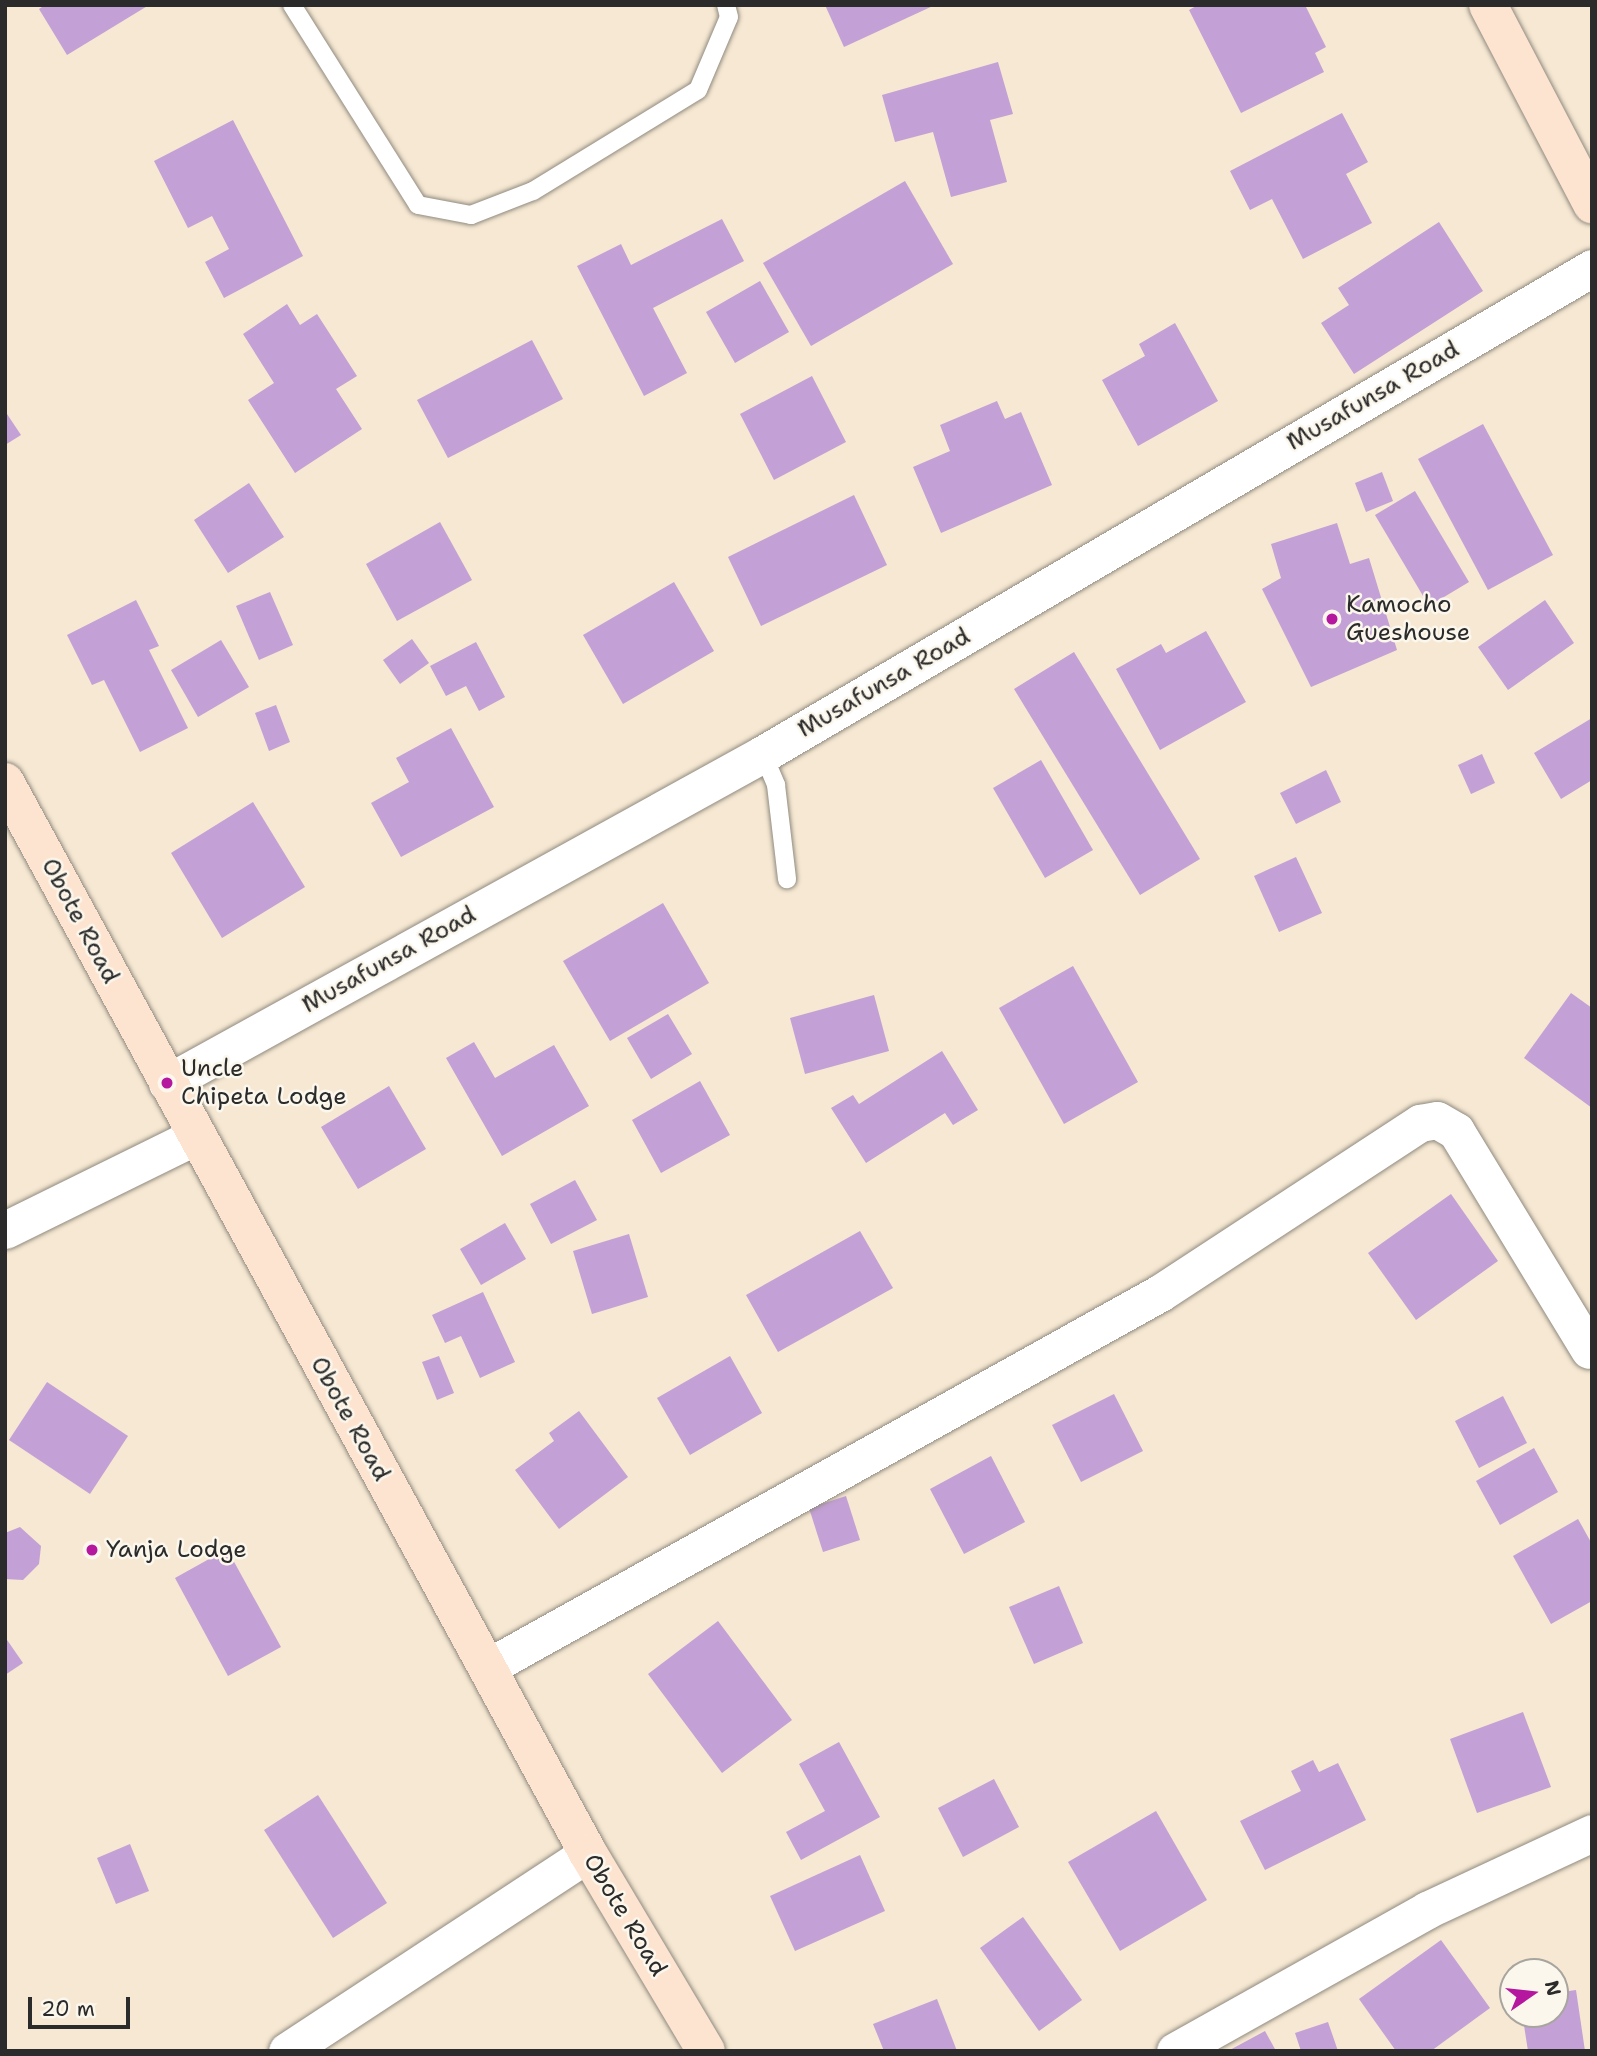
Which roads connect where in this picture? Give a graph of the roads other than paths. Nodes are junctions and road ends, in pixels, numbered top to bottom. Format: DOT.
graph roads {
  1 [pos="292,5"];
  2 [pos="726,5"];
  3 [pos="1488,5"];
  4 [pos="1592,204"];
  5 [pos="1592,268"];
  6 [pos="763,754"];
  7 [pos="5,782"];
  8 [pos="787,879"];
  9 [pos="167,1083"];
  10 [pos="194,1137"];
  11 [pos="5,1230"];
  12 [pos="1589,1350"];
  13 [pos="488,1667"];
  14 [pos="1592,1833"];
  15 [pos="588,1853"];
  16 [pos="287,2051"];
  17 [pos="706,2051"];
  18 [pos="1175,2051"];
  1 -- 2 [label="lane"];
  3 -- 4 [label="street"];
  5 -- 6 [label="street, Musafunsa Road"];
  6 -- 8 [label="lane"];
  6 -- 9 [label="street, Musafunsa Road"];
  7 -- 9 [label="street, Obote Road"];
  9 -- 10 [label="street, Obote Road"];
  10 -- 11 [label="street"];
  10 -- 13 [label="street, Obote Road"];
  12 -- 13 [label="street"];
  13 -- 15 [label="street, Obote Road"];
  14 -- 18 [label="street"];
  15 -- 16 [label="street"];
  15 -- 17 [label="street, Obote Road"];
}
